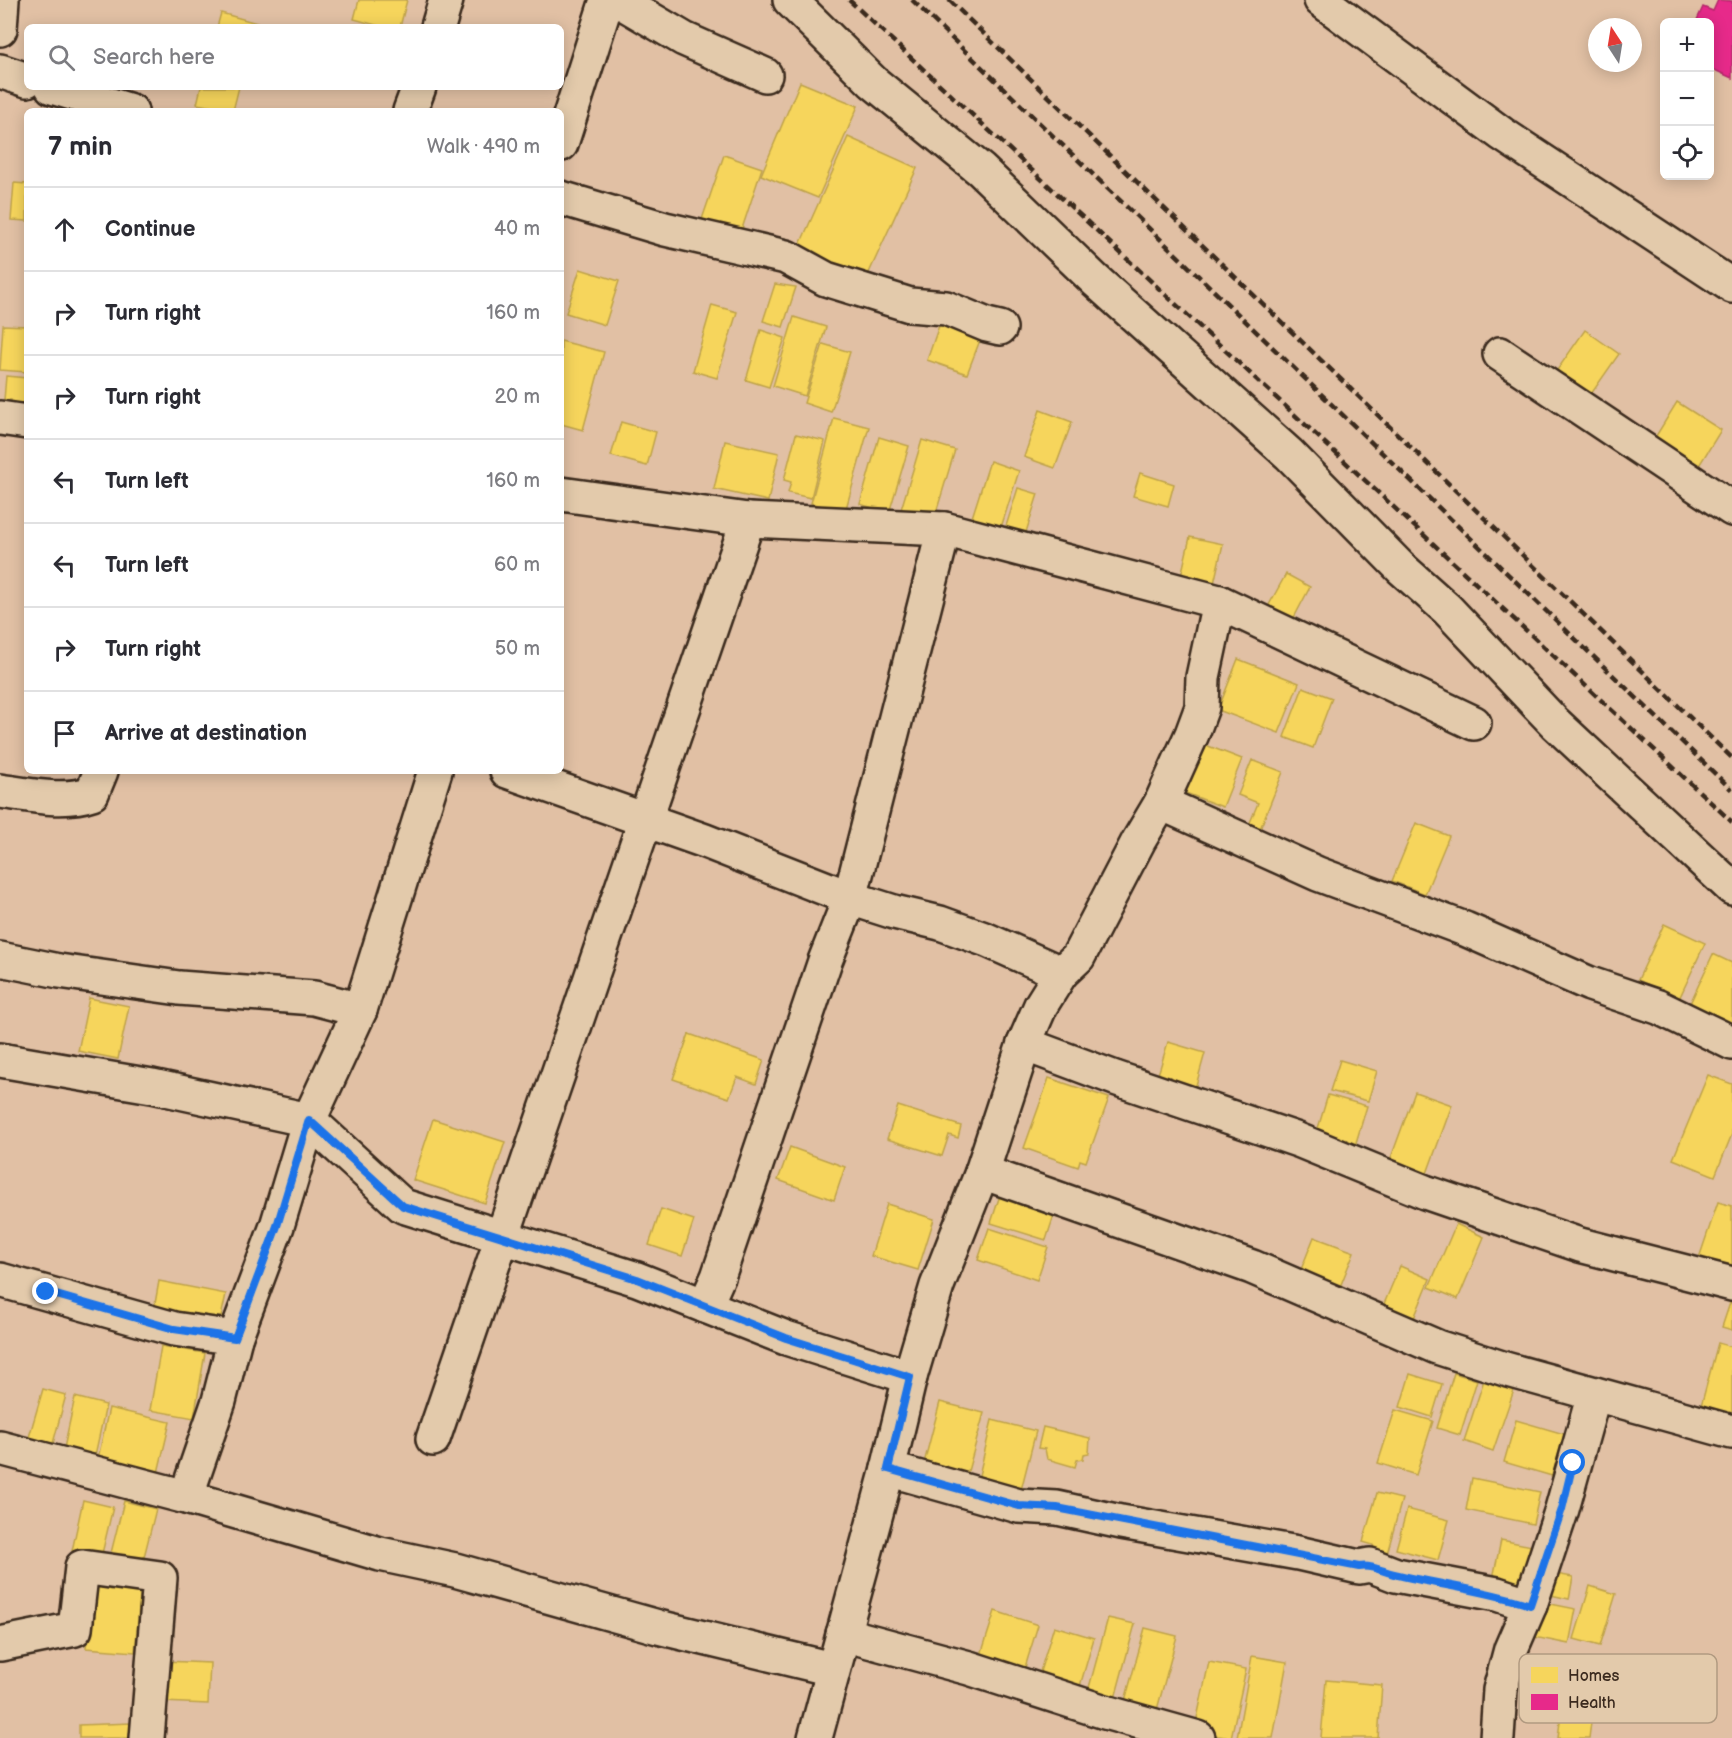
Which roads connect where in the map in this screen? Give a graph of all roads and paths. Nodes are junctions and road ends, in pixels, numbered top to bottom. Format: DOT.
graph roads {
  1 [pos="2,0"];
  2 [pos="446,0"];
  3 [pos="607,0"];
  4 [pos="618,0"];
  5 [pos="790,0"];
  6 [pos="1321,0"];
  7 [pos="439,24"];
  8 [pos="0,29"];
  9 [pos="0,71"];
  10 [pos="765,75"];
  11 [pos="24,79"];
  12 [pos="62,90"];
  13 [pos="418,90"];
  14 [pos="121,108"];
  15 [pos="411,108"];
  16 [pos="564,135"];
  17 [pos="564,199"];
  18 [pos="1732,286"];
  19 [pos="1000,327"];
  20 [pos="1500,354"];
  21 [pos="0,418"];
  22 [pos="24,422"];
  23 [pos="564,494"];
  24 [pos="1732,509"];
  25 [pos="748,520"];
  26 [pos="944,529"];
  27 [pos="1219,602"];
  28 [pos="1474,723"];
  29 [pos="100,774"];
  30 [pos="434,774"];
  31 [pos="515,774"];
  32 [pos="0,791"];
  33 [pos="1161,803"];
  34 [pos="646,821"];
  35 [pos="1732,888"];
  36 [pos="850,898"];
  37 [pos="0,959"];
  38 [pos="1061,973"];
  39 [pos="360,1010"];
  40 [pos="1732,1043"];
  41 [pos="1024,1044"];
  42 [pos="0,1060"];
  43 [pos="309,1120"];
  44 [pos="982,1172"];
  45 [pos="504,1236"];
  46 [pos="0,1280"];
  47 [pos="1732,1284"];
  48 [pos="705,1306"];
  49 [pos="235,1338"];
  50 [pos="910,1377"];
  51 [pos="1594,1394"];
  52 [pos="1732,1432"];
  53 [pos="433,1439"];
  54 [pos="0,1448"];
  55 [pos="888,1469"];
  56 [pos="186,1497"];
  57 [pos="1530,1605"];
  58 [pos="843,1634"];
  59 [pos="0,1644"];
  60 [pos="832,1669"];
  61 [pos="1118,1727"];
  62 [pos="147,1738"];
  63 [pos="815,1738"];
  64 [pos="1198,1738"];
  65 [pos="1497,1738"];
  1 -- 8 [label="street"];
  2 -- 7 [label="street"];
  3 -- 16 [label="street"];
  4 -- 10 [label="street"];
  5 -- 35 [label="street"];
  6 -- 18 [label="street"];
  9 -- 11 [label="street"];
  12 -- 14 [label="street"];
  13 -- 15 [label="street"];
  17 -- 19 [label="street"];
  20 -- 24 [label="street"];
  21 -- 22 [label="street"];
  23 -- 25 [label="street"];
  25 -- 26 [label="street"];
  25 -- 34 [label="street"];
  26 -- 27 [label="street"];
  26 -- 36 [label="street"];
  27 -- 28 [label="street"];
  27 -- 33 [label="street"];
  29 -- 32 [label="street"];
  30 -- 39 [label="street"];
  31 -- 34 [label="street"];
  33 -- 38 [label="street"];
  33 -- 40 [label="street"];
  34 -- 36 [label="street"];
  34 -- 45 [label="street"];
  36 -- 38 [label="street"];
  36 -- 48 [label="street"];
  37 -- 39 [label="street"];
  38 -- 41 [label="street"];
  39 -- 43 [label="street"];
  41 -- 44 [label="street"];
  41 -- 47 [label="street"];
  42 -- 43 [label="street"];
  43 -- 45 [label="street"];
  43 -- 49 [label="street"];
  44 -- 50 [label="street"];
  44 -- 51 [label="street"];
  45 -- 48 [label="street"];
  45 -- 53 [label="street"];
  46 -- 49 [label="street"];
  48 -- 50 [label="street"];
  49 -- 56 [label="street"];
  50 -- 55 [label="street"];
  51 -- 52 [label="street"];
  51 -- 57 [label="street"];
  54 -- 56 [label="street"];
  55 -- 57 [label="street"];
  55 -- 58 [label="street"];
  56 -- 60 [label="street"];
  57 -- 65 [label="street"];
  58 -- 60 [label="street"];
  58 -- 61 [label="street"];
  59 -- 62 [label="street"];
  60 -- 63 [label="street"];
  61 -- 64 [label="street"];
}
